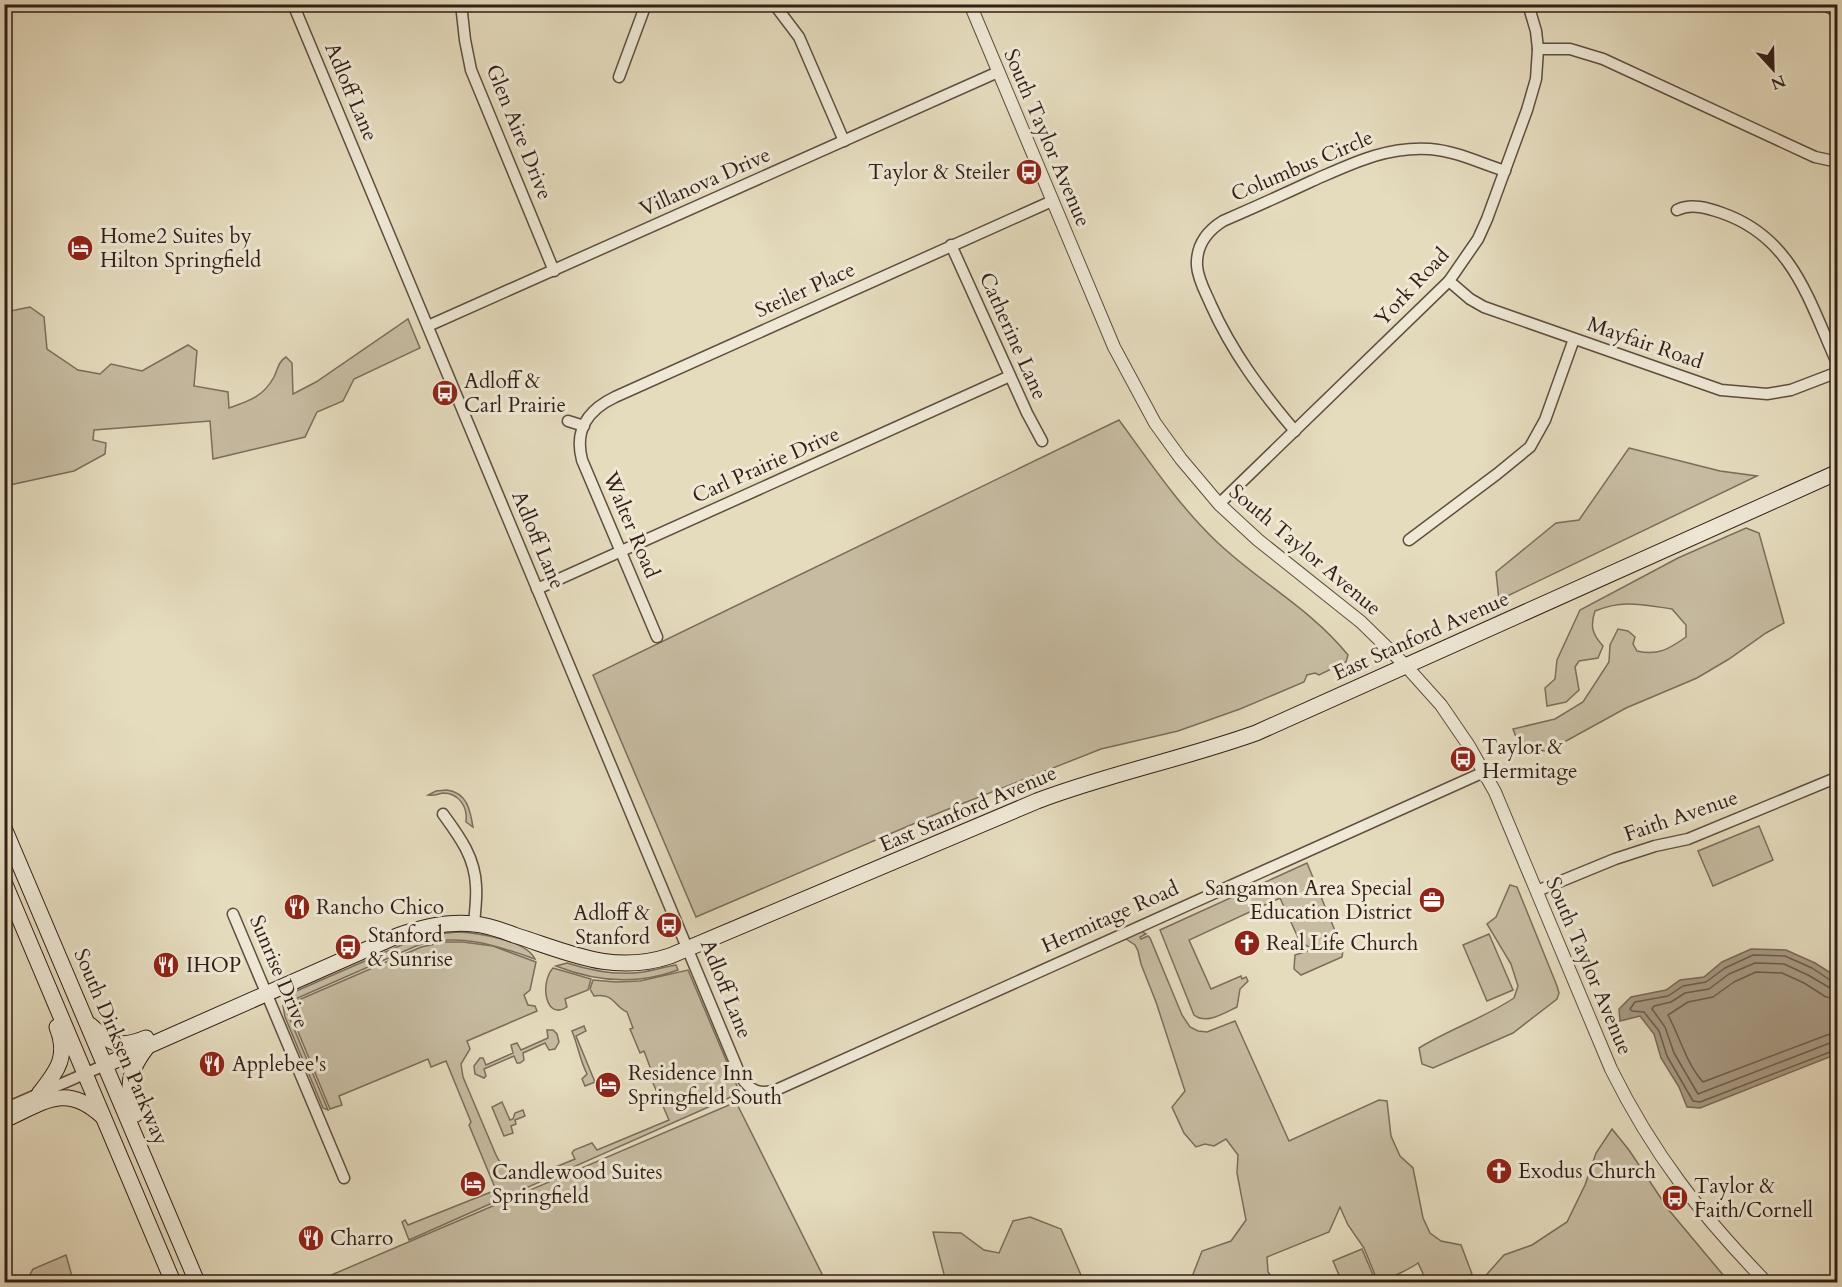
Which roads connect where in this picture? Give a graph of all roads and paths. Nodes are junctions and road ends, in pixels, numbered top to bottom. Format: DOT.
graph roads {
  1 [pos="293,4"];
  2 [pos="461,4"];
  3 [pos="646,4"];
  4 [pos="774,4"];
  5 [pos="970,4"];
  6 [pos="1528,4"];
  7 [pos="1823,4"];
  8 [pos="1838,12"];
  9 [pos="1538,49"];
  10 [pos="998,72"];
  11 [pos="619,77"];
  12 [pos="844,141"];
  13 [pos="1838,162"];
  14 [pos="1505,171"];
  15 [pos="1052,201"];
  16 [pos="1677,210"];
  17 [pos="951,245"];
  18 [pos="554,271"];
  19 [pos="1449,281"];
  20 [pos="428,326"];
  21 [pos="1574,339"];
  22 [pos="1838,365"];
  23 [pos="1838,372"];
  24 [pos="1010,376"];
  25 [pos="568,421"];
  26 [pos="584,426"];
  27 [pos="1294,431"];
  28 [pos="1042,441"];
  29 [pos="1838,472"];
  30 [pos="1219,504"];
  31 [pos="1409,540"];
  32 [pos="621,551"];
  33 [pos="537,589"];
  34 [pos="657,638"];
  35 [pos="1406,666"];
  36 [pos="1484,772"];
  37 [pos="1838,777"];
  38 [pos="443,813"];
  39 [pos="4,828"];
  40 [pos="4,882"];
  41 [pos="1537,891"];
  42 [pos="233,914"];
  43 [pos="474,924"];
  44 [pos="689,949"];
  45 [pos="38,959"];
  46 [pos="267,994"];
  47 [pos="88,1023"];
  48 [pos="194,1026"];
  49 [pos="147,1047"];
  50 [pos="105,1065"];
  51 [pos="86,1074"];
  52 [pos="751,1089"];
  53 [pos="39,1094"];
  54 [pos="4,1110"];
  55 [pos="104,1118"];
  56 [pos="4,1120"];
  57 [pos="344,1178"];
  58 [pos="158,1192"];
  59 [pos="173,1282"];
  60 [pos="197,1282"];
  61 [pos="1766,1282"];
  1 -- 20 [label="street, Adloff Lane"];
  2 -- 18 [label="street, Glen Aire Drive"];
  3 -- 11 [label="street"];
  4 -- 12 [label="street"];
  5 -- 10 [label="street, South Taylor Avenue"];
  6 -- 9 [label="street, York Road"];
  7 -- 8 [label="street"];
  9 -- 13 [label="street"];
  9 -- 14 [label="street, York Road"];
  10 -- 12 [label="street, Villanova Drive"];
  10 -- 15 [label="street, South Taylor Avenue"];
  12 -- 18 [label="street, Villanova Drive"];
  14 -- 19 [label="street, York Road"];
  14 -- 27 [label="street, Columbus Circle"];
  15 -- 17 [label="street, Steiler Place"];
  15 -- 30 [label="street, South Taylor Avenue"];
  16 -- 22 [label="street"];
  17 -- 24 [label="street, Catherine Lane"];
  17 -- 26 [label="street, Steiler Place"];
  18 -- 20 [label="street, Villanova Drive"];
  19 -- 21 [label="street, Mayfair Road"];
  19 -- 27 [label="street, York Road"];
  20 -- 33 [label="street, Adloff Lane"];
  21 -- 23 [label="street, Mayfair Road"];
  21 -- 31 [label="street"];
  24 -- 28 [label="street, Catherine Lane"];
  24 -- 32 [label="street, Carl Prairie Drive"];
  25 -- 26 [label="street"];
  26 -- 32 [label="street, Walter Road"];
  27 -- 30 [label="street, York Road"];
  29 -- 35 [label="main road, East Stanford Avenue"];
  30 -- 35 [label="street, South Taylor Avenue"];
  32 -- 33 [label="street, Carl Prairie Drive"];
  32 -- 34 [label="street, Walter Road"];
  33 -- 44 [label="street, Adloff Lane"];
  35 -- 36 [label="street, South Taylor Avenue"];
  35 -- 44 [label="main road, East Stanford Avenue"];
  36 -- 41 [label="street, South Taylor Avenue"];
  36 -- 52 [label="street, Hermitage Road"];
  37 -- 41 [label="street, Faith Avenue"];
  38 -- 43 [label="street"];
  39 -- 47 [label="main road, South Dirksen Parkway"];
  40 -- 45 [label="main road, South Dirksen Parkway"];
  41 -- 61 [label="street, South Taylor Avenue"];
  42 -- 46 [label="street, Sunrise Drive"];
  43 -- 44 [label="main road, East Stanford Avenue"];
  43 -- 46 [label="main road, East Stanford Avenue"];
  44 -- 52 [label="street, Adloff Lane"];
  45 -- 51 [label="main road, South Dirksen Parkway"];
  45 -- 53 [label="main road"];
  46 -- 48 [label="main road, East Stanford Avenue"];
  46 -- 57 [label="street, Sunrise Drive"];
  47 -- 48 [label="main road"];
  47 -- 50 [label="main road, South Dirksen Parkway"];
  48 -- 49 [label="main road, East Stanford Avenue"];
  49 -- 50 [label="main road, East Stanford Avenue"];
  49 -- 58 [label="main road"];
  50 -- 51 [label="street"];
  50 -- 58 [label="main road, South Dirksen Parkway"];
  51 -- 53 [label="street"];
  51 -- 55 [label="main road, South Dirksen Parkway"];
  53 -- 54 [label="street"];
  55 -- 56 [label="main road"];
  55 -- 59 [label="main road, South Dirksen Parkway"];
  58 -- 60 [label="main road, South Dirksen Parkway"];
}
